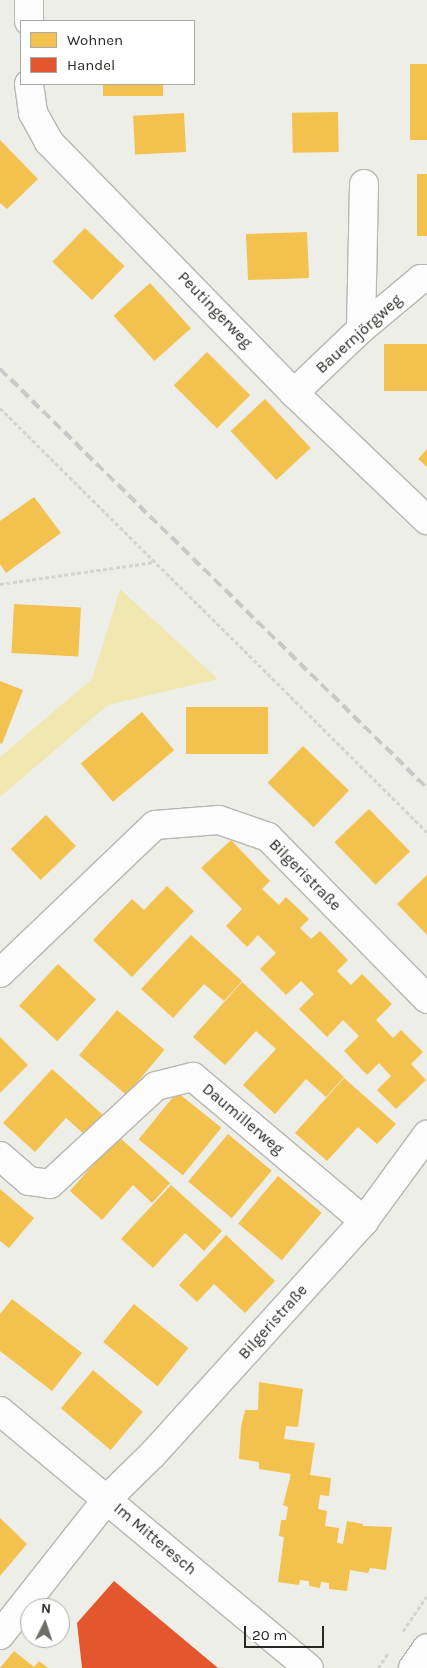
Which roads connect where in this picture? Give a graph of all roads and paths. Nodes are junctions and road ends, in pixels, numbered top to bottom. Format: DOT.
graph roads {
  1 [pos="29,0"];
  2 [pos="29,20"];
  3 [pos="29,85"];
  4 [pos="364,184"];
  5 [pos="427,279"];
  6 [pos="361,329"];
  7 [pos="294,393"];
  8 [pos="0,408"];
  9 [pos="427,520"];
  10 [pos="154,562"];
  11 [pos="0,584"];
  12 [pos="427,832"];
  13 [pos="0,973"];
  14 [pos="427,999"];
  15 [pos="427,1135"];
  16 [pos="0,1156"];
  17 [pos="364,1221"];
  18 [pos="0,1411"];
  19 [pos="107,1499"];
  20 [pos="0,1635"];
  21 [pos="427,1648"];
  22 [pos="309,1668"];
  23 [pos="413,1668"];
  1 -- 2 [label="street"];
  3 -- 7 [label="street, Peutingerweg"];
  4 -- 6 [label="street"];
  5 -- 6 [label="street, Bauernjörgweg"];
  6 -- 7 [label="street, Bauernjörgweg"];
  7 -- 9 [label="street, Peutingerweg"];
  8 -- 10 [label="path"];
  10 -- 11 [label="path"];
  10 -- 12 [label="path"];
  13 -- 14 [label="street, Bilgeristraße"];
  15 -- 17 [label="street, Bilgeristraße"];
  16 -- 17 [label="street, Daumillerweg"];
  17 -- 19 [label="street, Bilgeristraße"];
  18 -- 19 [label="street, Im Mitteresch"];
  19 -- 20 [label="street, Bilgeristraße"];
  19 -- 22 [label="street, Im Mitteresch"];
  21 -- 23 [label="street"];
}
